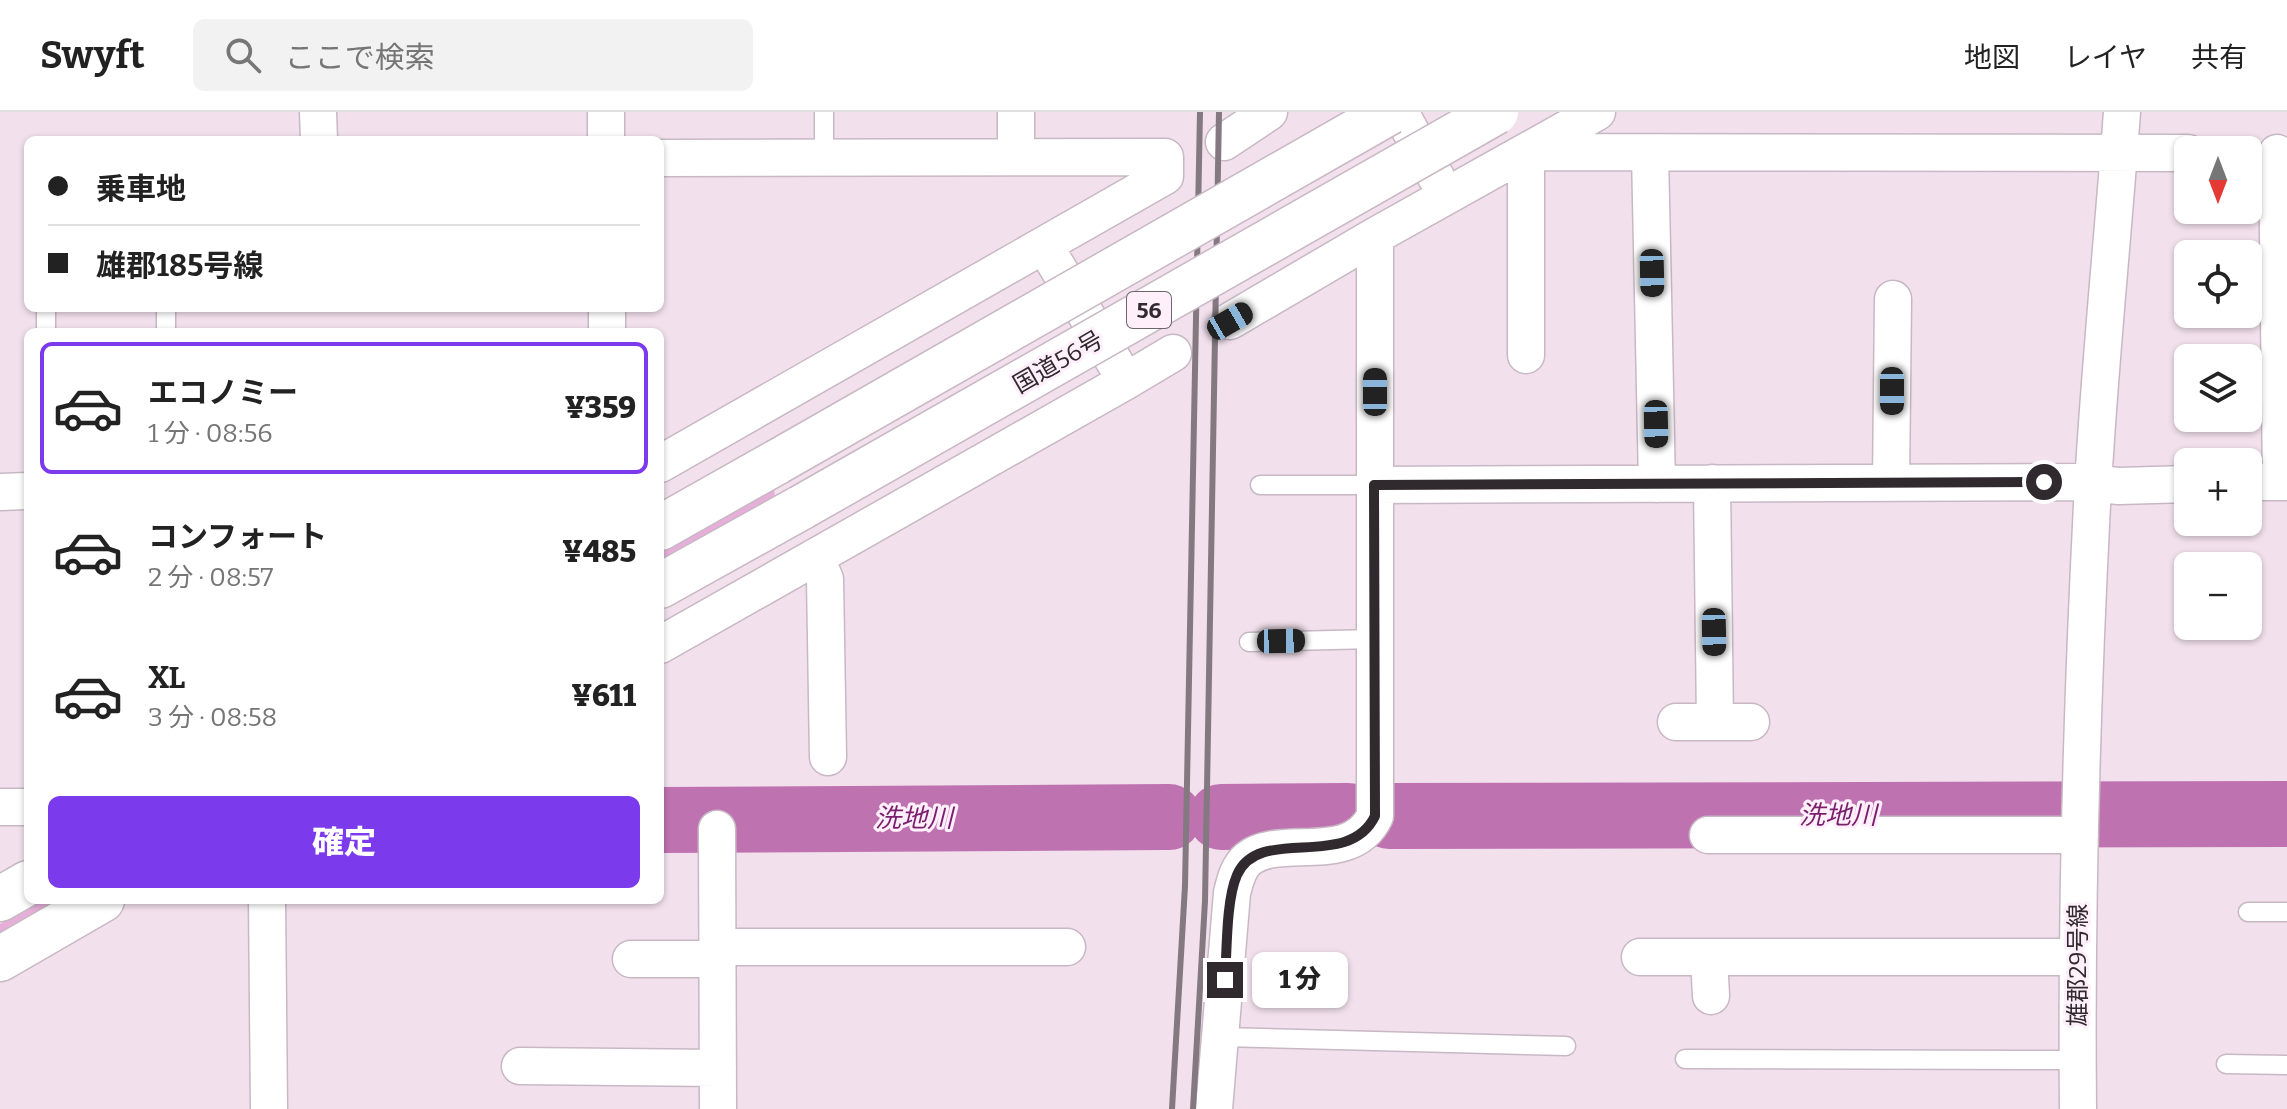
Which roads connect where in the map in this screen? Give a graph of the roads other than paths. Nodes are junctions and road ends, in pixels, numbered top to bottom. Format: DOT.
graph roads {
  1 [pos="318,112"];
  2 [pos="606,112"];
  3 [pos="824,112"];
  4 [pos="1016,112"];
  5 [pos="1269,112"];
  6 [pos="1390,112"];
  7 [pos="1400,112"];
  8 [pos="1496,112"];
  9 [pos="1597,112"];
  10 [pos="2122,112"];
  11 [pos="319,136"];
  12 [pos="606,136"];
  13 [pos="1224,142"];
  14 [pos="1526,152"];
  15 [pos="1650,153"];
  16 [pos="2119,153"];
  17 [pos="2174,153"];
  18 [pos="2271,153"];
  19 [pos="1016,157"];
  20 [pos="664,158"];
  21 [pos="824,158"];
  22 [pos="1446,197"];
  23 [pos="1375,236"];
  24 [pos="1044,245"];
  25 [pos="1893,299"];
  26 [pos="1230,321"];
  27 [pos="1173,353"];
  28 [pos="1526,355"];
  29 [pos="1126,381"];
  30 [pos="664,462"];
  31 [pos="2272,482"];
  32 [pos="1712,483"];
  33 [pos="1891,483"];
  34 [pos="1657,484"];
  35 [pos="2094,484"];
  36 [pos="2174,484"];
  37 [pos="1260,485"];
  38 [pos="1374,485"];
  39 [pos="24,491"];
  40 [pos="0,492"];
  41 [pos="664,526"];
  42 [pos="815,557"];
  43 [pos="664,584"];
  44 [pos="1374,639"];
  45 [pos="1249,642"];
  46 [pos="664,643"];
  47 [pos="1676,722"];
  48 [pos="1715,722"];
  49 [pos="1751,722"];
  50 [pos="828,757"];
  51 [pos="0,807"];
  52 [pos="24,807"];
  53 [pos="2080,821"];
  54 [pos="717,829"];
  55 [pos="1708,835"];
  56 [pos="24,885"];
  57 [pos="0,899"];
  58 [pos="95,904"];
  59 [pos="267,904"];
  60 [pos="2248,912"];
  61 [pos="2287,912"];
  62 [pos="1067,947"];
  63 [pos="718,953"];
  64 [pos="1640,957"];
  65 [pos="1709,957"];
  66 [pos="2077,957"];
  67 [pos="0,959"];
  68 [pos="631,959"];
  69 [pos="1711,996"];
  70 [pos="1220,1037"];
  71 [pos="1566,1046"];
  72 [pos="1685,1059"];
  73 [pos="2077,1060"];
  74 [pos="2226,1064"];
  75 [pos="2287,1065"];
  76 [pos="520,1066"];
  77 [pos="718,1068"];
  78 [pos="269,1109"];
  79 [pos="718,1109"];
  80 [pos="1214,1109"];
  81 [pos="2078,1109"];
  1 -- 11 [label="street"];
  2 -- 12 [label="street"];
  3 -- 21 [label="lane"];
  4 -- 19 [label="street"];
  5 -- 13 [label="street"];
  6 -- 41 [label="highway, 56, bridge"];
  7 -- 22 [label="street"];
  8 -- 43 [label="highway, 国道56号 / 56, bridge"];
  9 -- 14 [label="street"];
  10 -- 16 [label="street, 雄郡29号線"];
  14 -- 15 [label="street"];
  14 -- 22 [label="street"];
  14 -- 28 [label="street"];
  15 -- 16 [label="street"];
  15 -- 34 [label="street"];
  16 -- 17 [label="street"];
  16 -- 35 [label="street, 雄郡29号線"];
  18 -- 31 [label="street"];
  19 -- 21 [label="street"];
  19 -- 24 [label="street"];
  20 -- 21 [label="street"];
  22 -- 23 [label="street"];
  23 -- 26 [label="street"];
  23 -- 38 [label="street"];
  24 -- 29 [label="street"];
  24 -- 30 [label="street"];
  25 -- 33 [label="street"];
  27 -- 29 [label="street"];
  29 -- 42 [label="street"];
  32 -- 33 [label="street"];
  32 -- 34 [label="street"];
  32 -- 48 [label="street"];
  33 -- 35 [label="street"];
  34 -- 38 [label="street"];
  35 -- 36 [label="street"];
  35 -- 53 [label="street, 雄郡29号線"];
  37 -- 38 [label="lane"];
  38 -- 44 [label="street"];
  39 -- 40 [label="street"];
  42 -- 46 [label="street"];
  42 -- 50 [label="street"];
  44 -- 45 [label="lane"];
  44 -- 70 [label="street"];
  47 -- 48 [label="street"];
  48 -- 49 [label="street"];
  51 -- 52 [label="street"];
  53 -- 55 [label="street"];
  53 -- 66 [label="street, 雄郡29号線"];
  54 -- 63 [label="street"];
  56 -- 57 [label="highway"];
  58 -- 67 [label="highway"];
  59 -- 78 [label="street"];
  60 -- 61 [label="lane"];
  62 -- 63 [label="street"];
  63 -- 68 [label="street"];
  63 -- 77 [label="street"];
  64 -- 65 [label="street"];
  65 -- 66 [label="street"];
  65 -- 69 [label="street"];
  66 -- 73 [label="street, 雄郡29号線"];
  70 -- 71 [label="lane"];
  70 -- 80 [label="street"];
  72 -- 73 [label="lane"];
  73 -- 81 [label="street, 雄郡29号線"];
  74 -- 75 [label="lane"];
  76 -- 77 [label="street"];
  77 -- 79 [label="street"];
}
